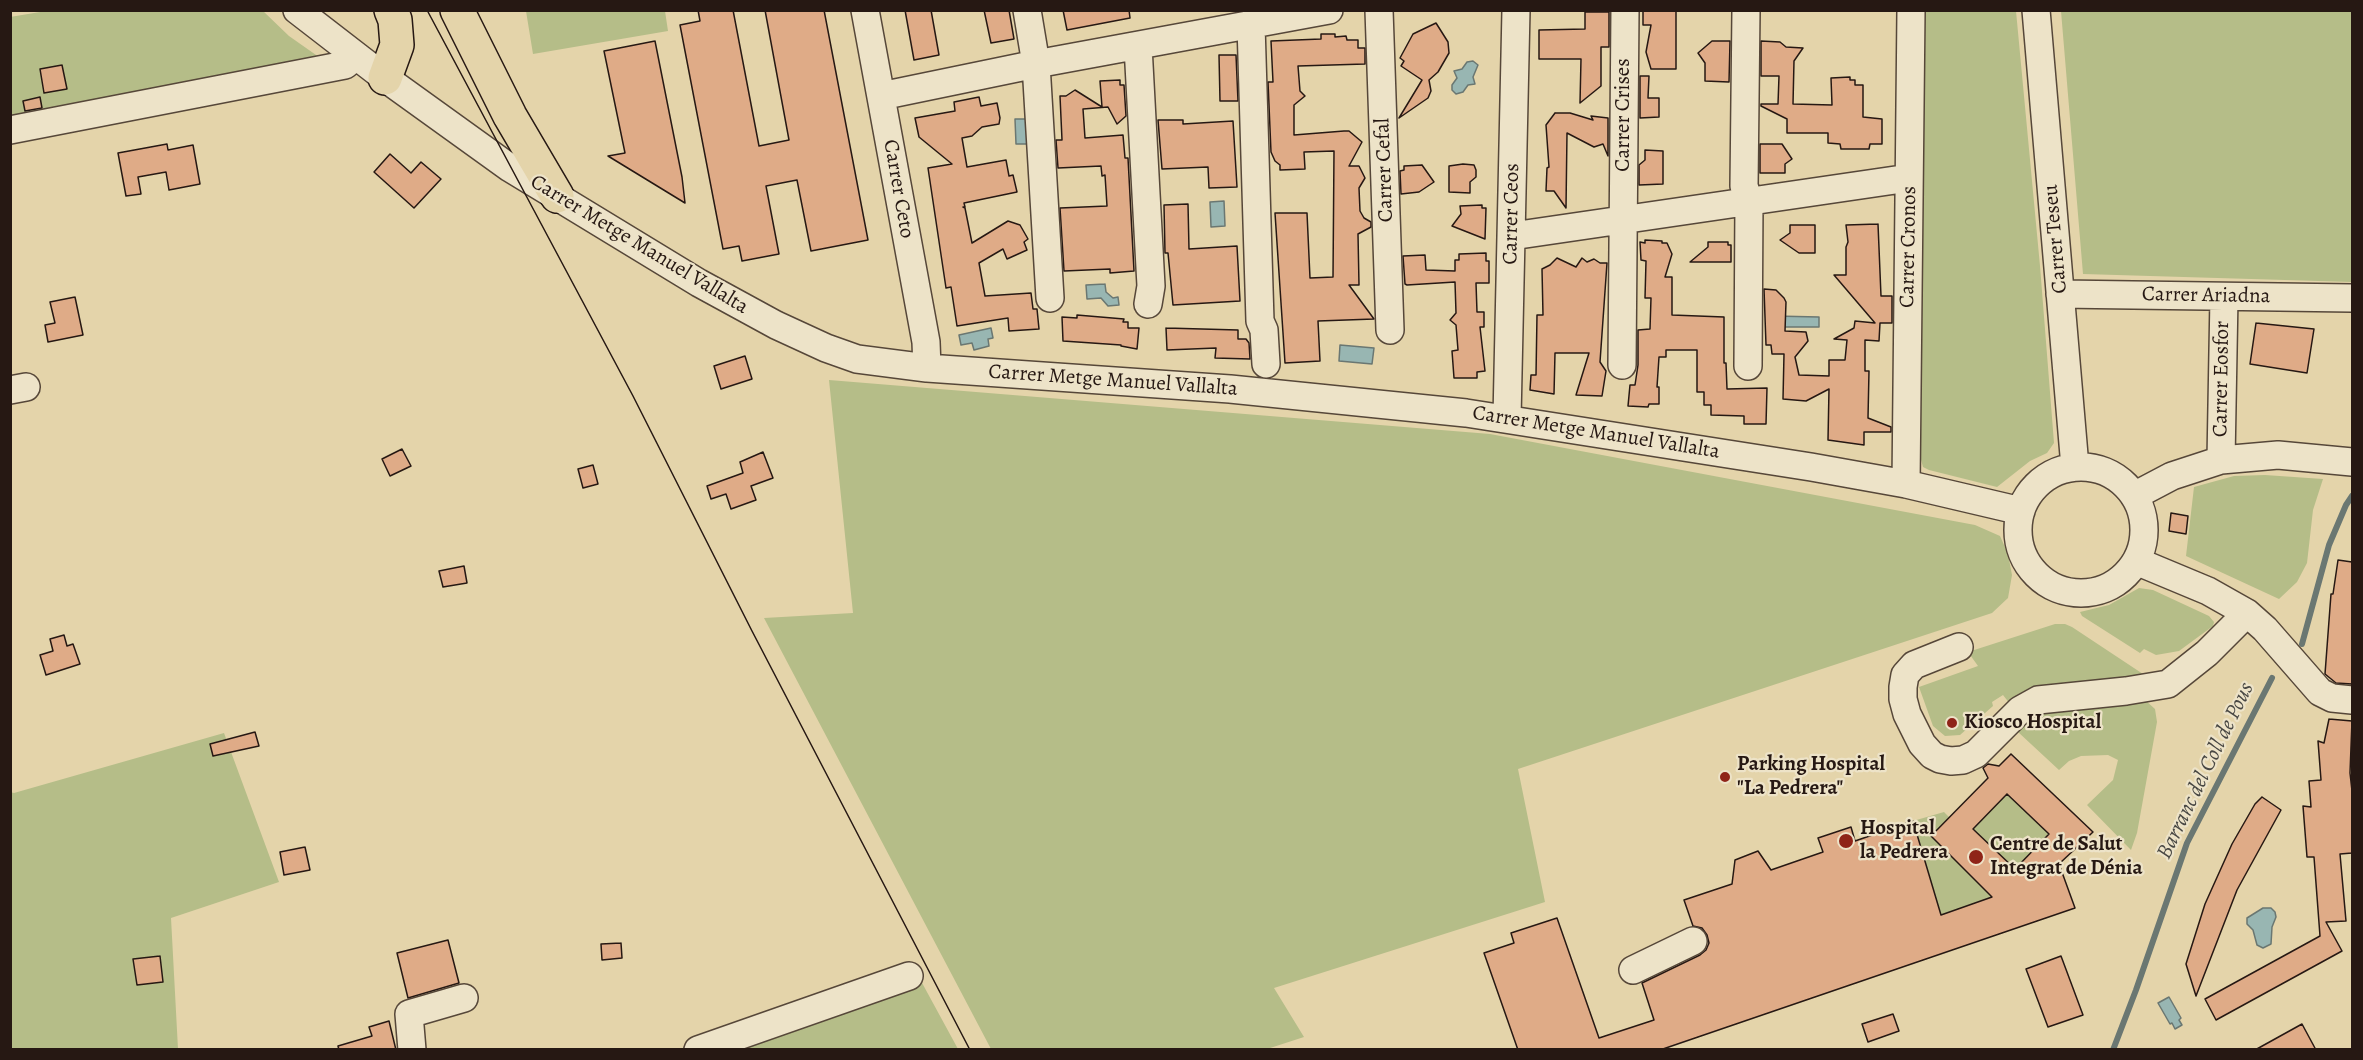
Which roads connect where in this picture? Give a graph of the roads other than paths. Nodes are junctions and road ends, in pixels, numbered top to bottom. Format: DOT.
graph roads {
  1 [pos="297,10"];
  2 [pos="391,10"];
  3 [pos="457,10"];
  4 [pos="865,10"];
  5 [pos="1027,10"];
  6 [pos="1329,10"];
  7 [pos="1379,10"];
  8 [pos="1516,10"];
  9 [pos="1625,10"];
  10 [pos="1746,10"];
  11 [pos="1911,10"];
  12 [pos="2036,10"];
  13 [pos="1251,25"];
  14 [pos="1138,46"];
  15 [pos="356,56"];
  16 [pos="1036,64"];
  17 [pos="385,78"];
  18 [pos="881,96"];
  19 [pos="10,130"];
  20 [pos="1909,178"];
  21 [pos="557,195"];
  22 [pos="1749,201"];
  23 [pos="1624,220"];
  24 [pos="1512,236"];
  25 [pos="2060,294"];
  26 [pos="2224,297"];
  27 [pos="1050,298"];
  28 [pos="2352,298"];
  29 [pos="1148,304"];
  30 [pos="1389,330"];
  31 [pos="1266,364"];
  32 [pos="1622,365"];
  33 [pos="1748,366"];
  34 [pos="927,368"];
  35 [pos="1507,418"];
  36 [pos="2221,460"];
  37 [pos="2352,462"];
  38 [pos="2075,467"];
  39 [pos="1906,484"];
  40 [pos="2134,496"];
  41 [pos="2021,511"];
  42 [pos="2136,561"];
  43 [pos="2247,613"];
  44 [pos="1959,647"];
  45 [pos="2352,700"];
  46 [pos="1693,941"];
  47 [pos="1633,970"];
  48 [pos="909,976"];
  49 [pos="464,998"];
  50 [pos="412,1050"];
  51 [pos="698,1050"];
  1 -- 15 [label="street, Carrer Metge Manuel Vallalta"];
  2 -- 17 [label="main road"];
  3 -- 21 [label="main road"];
  4 -- 18 [label="street, Carrer Ceto"];
  5 -- 16 [label="street"];
  6 -- 13 [label="street"];
  7 -- 30 [label="street, Carrer Cefal"];
  8 -- 24 [label="street, Carrer Ceos"];
  9 -- 23 [label="street, Carrer Crises"];
  10 -- 22 [label="street"];
  11 -- 20 [label="street, Carrer Cronos"];
  12 -- 25 [label="street, Carrer Teseu"];
  13 -- 14 [label="street"];
  13 -- 31 [label="street"];
  14 -- 16 [label="street"];
  14 -- 29 [label="street"];
  15 -- 17 [label="street, Carrer Metge Manuel Vallalta"];
  15 -- 19 [label="street"];
  16 -- 18 [label="street"];
  16 -- 27 [label="street"];
  17 -- 21 [label="street, Carrer Metge Manuel Vallalta"];
  18 -- 34 [label="street, Carrer Ceto"];
  20 -- 22 [label="street"];
  20 -- 39 [label="street, Carrer Cronos"];
  21 -- 34 [label="street, Carrer Metge Manuel Vallalta"];
  22 -- 23 [label="street"];
  22 -- 33 [label="street"];
  23 -- 24 [label="street"];
  23 -- 32 [label="street, Carrer Crises"];
  24 -- 35 [label="street, Carrer Ceos"];
  25 -- 26 [label="street, Carrer Ariadna"];
  25 -- 38 [label="street, Carrer Teseu"];
  26 -- 28 [label="street, Carrer Ariadna"];
  26 -- 36 [label="street, Carrer Eosfor"];
  34 -- 35 [label="street, Carrer Metge Manuel Vallalta"];
  35 -- 39 [label="street, Carrer Metge Manuel Vallalta"];
  36 -- 37 [label="street"];
  36 -- 40 [label="street"];
  38 -- 40 [label="street"];
  38 -- 41 [label="street"];
  39 -- 41 [label="street, Carrer Metge Manuel Vallalta"];
  40 -- 42 [label="street"];
  41 -- 42 [label="street"];
  42 -- 43 [label="street"];
  43 -- 44 [label="street"];
  43 -- 45 [label="street"];
  46 -- 47 [label="street"];
  48 -- 51 [label="street"];
  49 -- 50 [label="street"];
}
